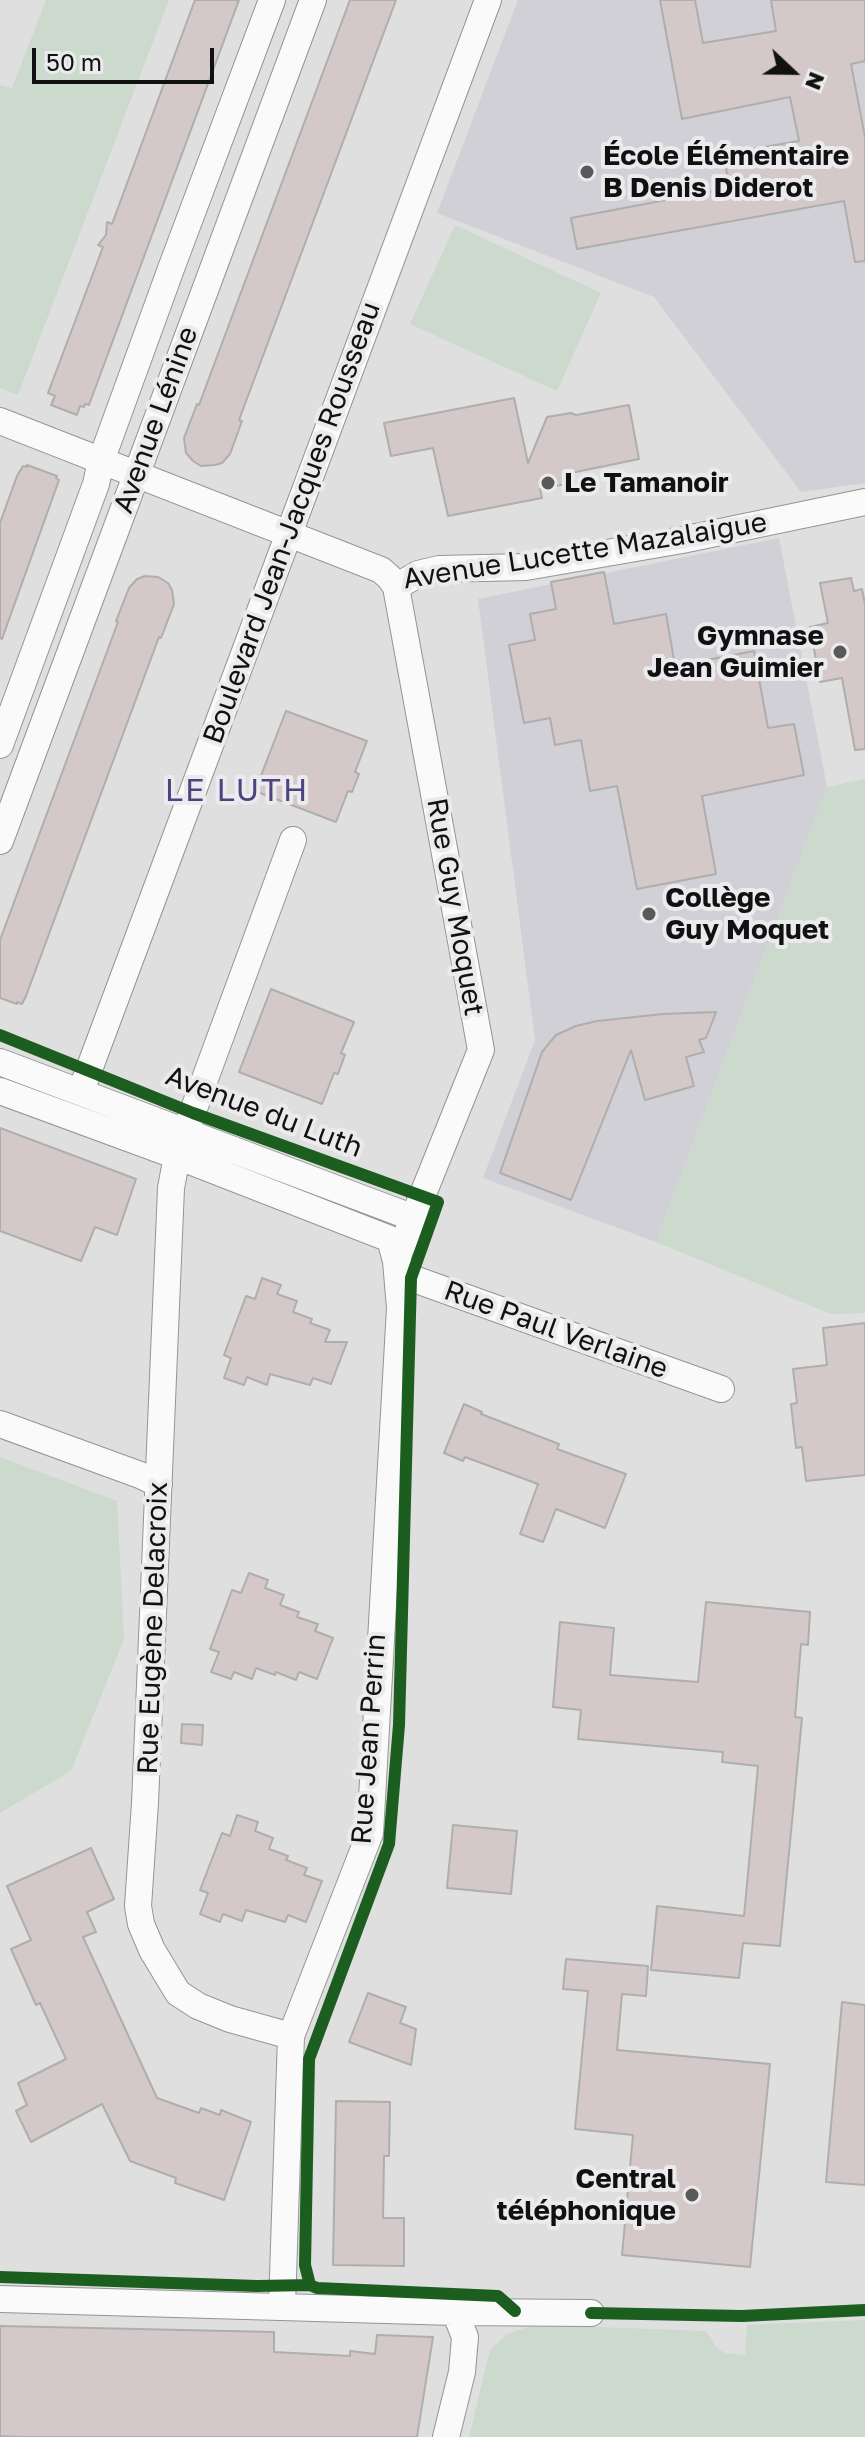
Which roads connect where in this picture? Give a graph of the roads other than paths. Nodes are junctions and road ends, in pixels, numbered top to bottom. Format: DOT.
graph roads {
  1 [pos="272,0"];
  2 [pos="313,0"];
  3 [pos="488,0"];
  4 [pos="0,421"];
  5 [pos="101,461"];
  6 [pos="137,474"];
  7 [pos="865,502"];
  8 [pos="288,532"];
  9 [pos="396,587"];
  10 [pos="0,745"];
  11 [pos="293,840"];
  12 [pos="0,841"];
  13 [pos="0,1062"];
  14 [pos="0,1091"];
  15 [pos="81,1091"];
  16 [pos="181,1145"];
  17 [pos="414,1218"];
  18 [pos="396,1261"];
  19 [pos="721,1389"];
  20 [pos="0,1424"];
  21 [pos="159,1484"];
  22 [pos="291,2036"];
  23 [pos="0,2299"];
  24 [pos="282,2306"];
  25 [pos="455,2312"];
  26 [pos="591,2313"];
  27 [pos="446,2437"];
  1 -- 5 [label="street, Avenue Lénine"];
  2 -- 6 [label="street, Avenue Lénine"];
  3 -- 8 [label="street, Boulevard Jean-Jacques Rousseau"];
  4 -- 5 [label="street, Avenue Lucette Mazalaigue"];
  5 -- 6 [label="street, Avenue Lucette Mazalaigue"];
  5 -- 10 [label="street, Avenue Lénine"];
  6 -- 8 [label="street, Avenue Lucette Mazalaigue"];
  6 -- 12 [label="street, Avenue Lénine"];
  7 -- 9 [label="street, Avenue Lucette Mazalaigue"];
  8 -- 9 [label="street, Avenue Lucette Mazalaigue"];
  8 -- 15 [label="street, Boulevard Jean-Jacques Rousseau"];
  9 -- 17 [label="street, Rue Guy Moquet"];
  11 -- 16 [label="street, Rue Eugène Delacroix"];
  13 -- 15 [label="street, Avenue du Luth"];
  14 -- 16 [label="street"];
  15 -- 16 [label="street, Avenue du Luth"];
  16 -- 17 [label="street"];
  16 -- 18 [label="street, Rue Paul Verlaine"];
  16 -- 21 [label="street, Rue Eugène Delacroix"];
  17 -- 18 [label="street"];
  18 -- 19 [label="street, Rue Paul Verlaine"];
  18 -- 22 [label="street, Rue Jean Perrin"];
  20 -- 21 [label="street"];
  21 -- 22 [label="street, Rue Eugène Delacroix"];
  22 -- 24 [label="street, Rue Jean Perrin"];
  23 -- 24 [label="street"];
  24 -- 25 [label="street"];
  25 -- 26 [label="street"];
  25 -- 27 [label="street"];
}
